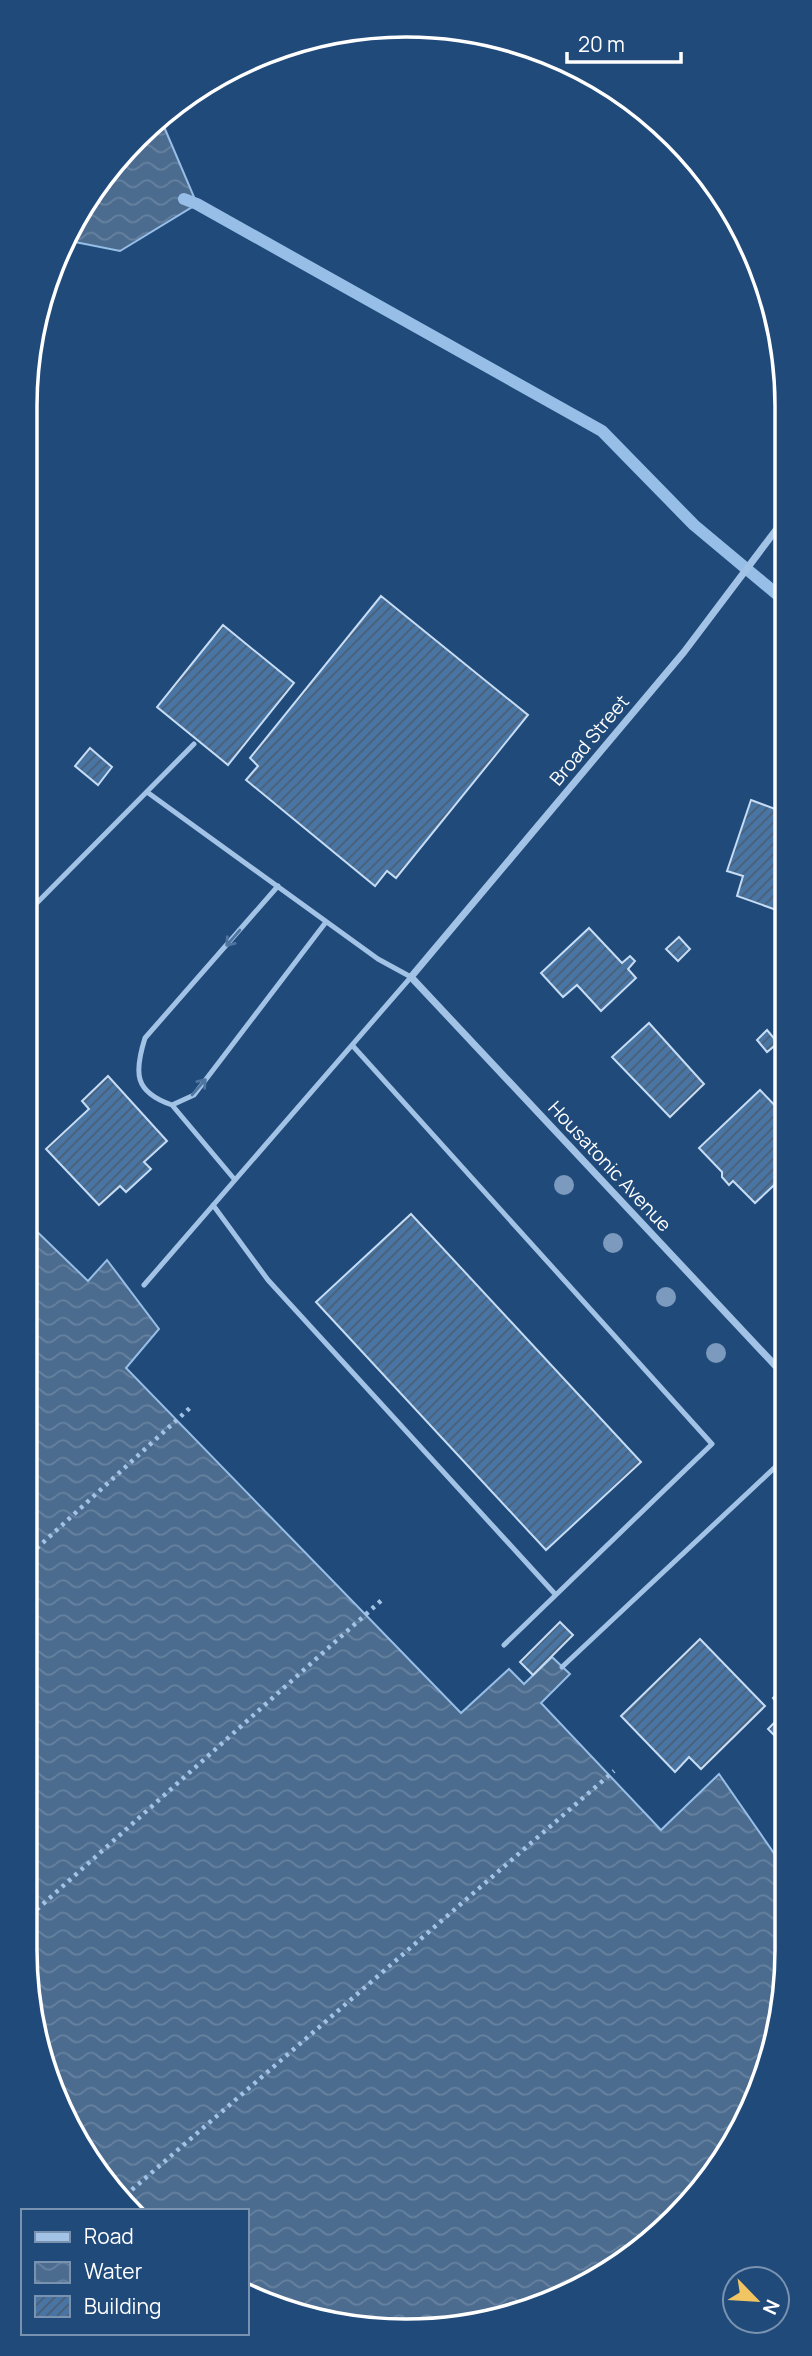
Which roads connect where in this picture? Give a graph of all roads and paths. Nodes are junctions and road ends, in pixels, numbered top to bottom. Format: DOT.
graph roads {
  1 [pos="775,531"];
  2 [pos="194,744"];
  3 [pos="147,792"];
  4 [pos="278,886"];
  5 [pos="37,903"];
  6 [pos="326,922"];
  7 [pos="411,977"];
  8 [pos="352,1045"];
  9 [pos="172,1105"];
  10 [pos="234,1180"];
  11 [pos="213,1205"];
  12 [pos="144,1285"];
  13 [pos="775,1365"];
  14 [pos="192,1406"];
  15 [pos="775,1467"];
  16 [pos="37,1548"];
  17 [pos="555,1594"];
  18 [pos="384,1598"];
  19 [pos="504,1645"];
  20 [pos="562,1667"];
  21 [pos="614,1771"];
  22 [pos="37,1908"];
  23 [pos="128,2193"];
  1 -- 7 [label="street, Broad Street"];
  2 -- 3 [label="lane"];
  3 -- 4 [label="lane"];
  3 -- 5 [label="lane"];
  4 -- 6 [label="lane"];
  4 -- 9 [label="lane, one-way"];
  6 -- 7 [label="lane"];
  9 -- 6 [label="lane, one-way"];
  7 -- 8 [label="lane"];
  7 -- 13 [label="street, Housatonic Avenue"];
  8 -- 10 [label="lane"];
  8 -- 17 [label="lane"];
  9 -- 10 [label="lane"];
  10 -- 11 [label="lane"];
  11 -- 12 [label="lane"];
  11 -- 17 [label="lane"];
  14 -- 16 [label="path"];
  15 -- 20 [label="lane"];
  17 -- 19 [label="lane"];
  18 -- 22 [label="path"];
  21 -- 23 [label="path"];
}
